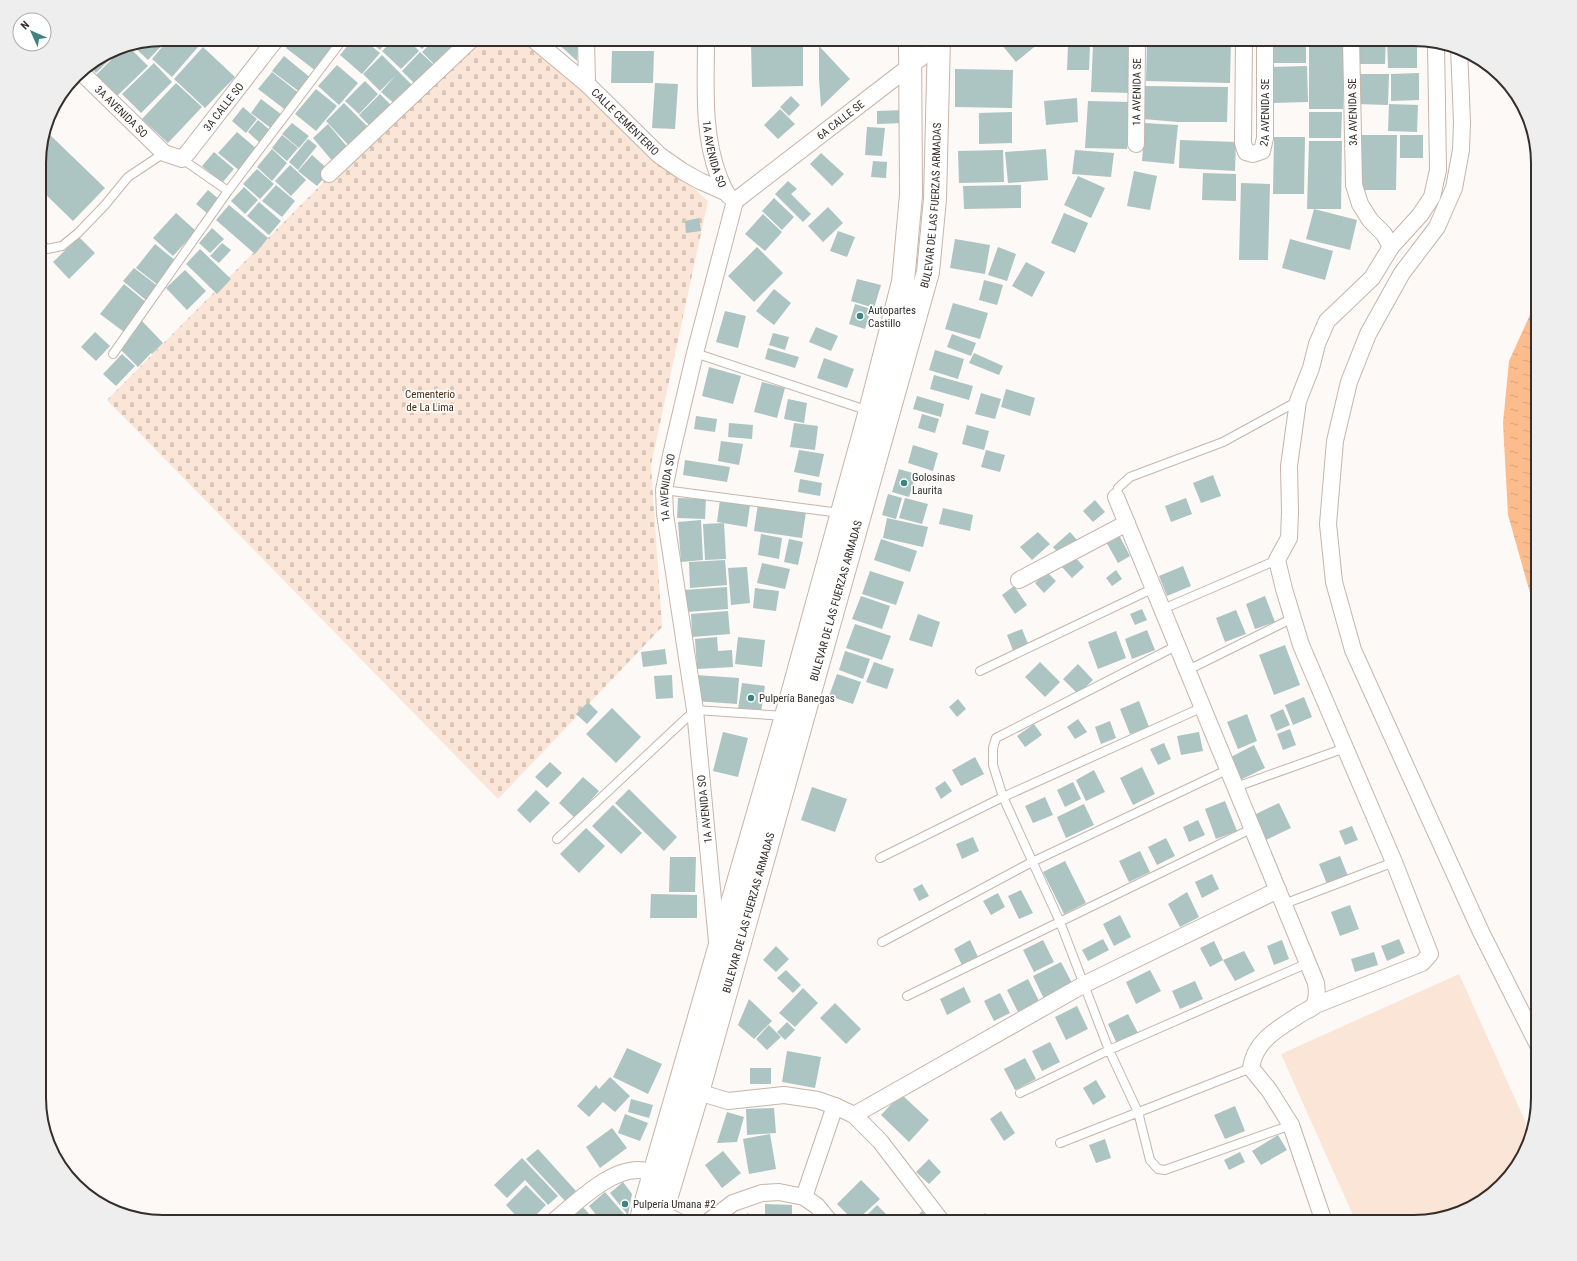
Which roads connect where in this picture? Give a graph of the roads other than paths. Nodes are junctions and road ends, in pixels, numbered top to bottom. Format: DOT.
graph roads {
  1 [pos="271,46"];
  2 [pos="338,46"];
  3 [pos="465,46"];
  4 [pos="541,46"];
  5 [pos="586,46"];
  6 [pos="706,46"];
  7 [pos="910,46"];
  8 [pos="934,46"];
  9 [pos="941,46"];
  10 [pos="1137,46"];
  11 [pos="1244,46"];
  12 [pos="1265,46"];
  13 [pos="1351,46"];
  14 [pos="1436,48"];
  15 [pos="1459,55"];
  16 [pos="910,66"];
  17 [pos="85,76"];
  18 [pos="587,84"];
  19 [pos="1136,144"];
  20 [pos="164,153"];
  21 [pos="182,159"];
  22 [pos="329,174"];
  23 [pos="228,191"];
  24 [pos="730,197"];
  25 [pos="1391,247"];
  26 [pos="46,248"];
  27 [pos="695,353"];
  28 [pos="113,354"];
  29 [pos="1298,401"];
  30 [pos="870,411"];
  31 [pos="664,490"];
  32 [pos="1116,498"];
  33 [pos="842,513"];
  34 [pos="1127,523"];
  35 [pos="1277,560"];
  36 [pos="1019,580"];
  37 [pos="1154,588"];
  38 [pos="1163,608"];
  39 [pos="1294,618"];
  40 [pos="1178,645"];
  41 [pos="1188,670"];
  42 [pos="980,671"];
  43 [pos="1203,707"];
  44 [pos="695,710"];
  45 [pos="786,716"];
  46 [pos="1345,748"];
  47 [pos="1228,769"];
  48 [pos="1236,787"];
  49 [pos="1003,796"];
  50 [pos="1252,828"];
  51 [pos="557,839"];
  52 [pos="880,858"];
  53 [pos="1032,862"];
  54 [pos="1394,862"];
  55 [pos="1281,897"];
  56 [pos="1060,922"];
  57 [pos="882,942"];
  58 [pos="718,948"];
  59 [pos="1308,963"];
  60 [pos="1083,985"];
  61 [pos="907,996"];
  62 [pos="1313,1006"];
  63 [pos="1531,1031"];
  64 [pos="1109,1050"];
  65 [pos="1251,1068"];
  66 [pos="698,1092"];
  67 [pos="1020,1093"];
  68 [pos="835,1106"];
  69 [pos="1138,1112"];
  70 [pos="854,1115"];
  71 [pos="1291,1125"];
  72 [pos="1060,1143"];
  73 [pos="653,1172"];
  74 [pos="804,1197"];
  75 [pos="562,1215"];
  76 [pos="657,1215"];
  77 [pos="658,1215"];
  78 [pos="717,1215"];
  79 [pos="824,1215"];
  80 [pos="937,1215"];
  81 [pos="1322,1215"];
  1 -- 21 [label="street, 3A CALLE SO"];
  2 -- 23 [label="lane"];
  3 -- 22 [label="street"];
  4 -- 18 [label="street, CALLE CEMENTERIO"];
  5 -- 18 [label="street"];
  6 -- 24 [label="street, 1A AVENIDA SO"];
  7 -- 16 [label="street, BULEVAR DE LAS FUERZAS ARMADAS"];
  8 -- 16 [label="street, 6A CALLE SE"];
  9 -- 66 [label="street, BULEVAR DE LAS FUERZAS ARMADAS"];
  10 -- 19 [label="street, 1A AVENIDA SE"];
  11 -- 12 [label="street, 2A AVENIDA SE"];
  13 -- 25 [label="street, 3A AVENIDA SE"];
  14 -- 25 [label="street"];
  15 -- 63 [label="street"];
  16 -- 24 [label="street, 6A CALLE SE"];
  16 -- 30 [label="street, BULEVAR DE LAS FUERZAS ARMADAS"];
  17 -- 20 [label="street, 3A AVENIDA SO"];
  18 -- 24 [label="street, CALLE CEMENTERIO"];
  20 -- 21 [label="street"];
  20 -- 26 [label="lane"];
  21 -- 23 [label="lane"];
  23 -- 28 [label="lane"];
  24 -- 27 [label="street, 1A AVENIDA SO"];
  25 -- 29 [label="street"];
  27 -- 30 [label="lane"];
  27 -- 31 [label="street, 1A AVENIDA SO"];
  29 -- 32 [label="lane"];
  29 -- 35 [label="street"];
  30 -- 33 [label="street, BULEVAR DE LAS FUERZAS ARMADAS"];
  31 -- 33 [label="lane"];
  31 -- 44 [label="street, 1A AVENIDA SO"];
  32 -- 34 [label="street"];
  33 -- 45 [label="street, BULEVAR DE LAS FUERZAS ARMADAS"];
  34 -- 36 [label="street"];
  34 -- 37 [label="street"];
  35 -- 38 [label="lane"];
  35 -- 39 [label="street"];
  37 -- 38 [label="street"];
  37 -- 42 [label="lane"];
  38 -- 40 [label="street"];
  39 -- 41 [label="lane"];
  39 -- 46 [label="street"];
  40 -- 41 [label="street"];
  40 -- 49 [label="lane"];
  41 -- 43 [label="street"];
  43 -- 47 [label="street"];
  43 -- 49 [label="lane"];
  44 -- 45 [label="lane"];
  44 -- 51 [label="lane"];
  44 -- 58 [label="street, 1A AVENIDA SO"];
  45 -- 58 [label="street, BULEVAR DE LAS FUERZAS ARMADAS"];
  46 -- 48 [label="lane"];
  46 -- 54 [label="street"];
  47 -- 48 [label="street"];
  47 -- 53 [label="lane"];
  48 -- 50 [label="street"];
  49 -- 52 [label="lane"];
  49 -- 53 [label="lane"];
  50 -- 55 [label="street"];
  50 -- 56 [label="lane"];
  53 -- 56 [label="lane"];
  53 -- 57 [label="lane"];
  54 -- 55 [label="lane"];
  54 -- 62 [label="street"];
  55 -- 59 [label="street"];
  55 -- 60 [label="street"];
  56 -- 60 [label="lane"];
  56 -- 61 [label="lane"];
  58 -- 73 [label="street, BULEVAR DE LAS FUERZAS ARMADAS"];
  59 -- 62 [label="street"];
  59 -- 64 [label="lane"];
  60 -- 64 [label="lane"];
  60 -- 70 [label="street"];
  62 -- 65 [label="street"];
  64 -- 67 [label="lane"];
  64 -- 69 [label="lane"];
  65 -- 69 [label="lane"];
  65 -- 71 [label="street"];
  66 -- 68 [label="street"];
  66 -- 77 [label="street, BULEVAR DE LAS FUERZAS ARMADAS"];
  68 -- 70 [label="street"];
  68 -- 74 [label="street"];
  69 -- 71 [label="lane"];
  69 -- 72 [label="lane"];
  70 -- 80 [label="street"];
  71 -- 81 [label="street"];
  73 -- 75 [label="street"];
  73 -- 76 [label="street, BULEVAR DE LAS FUERZAS ARMADAS"];
  74 -- 78 [label="street"];
  74 -- 79 [label="street"];
}
